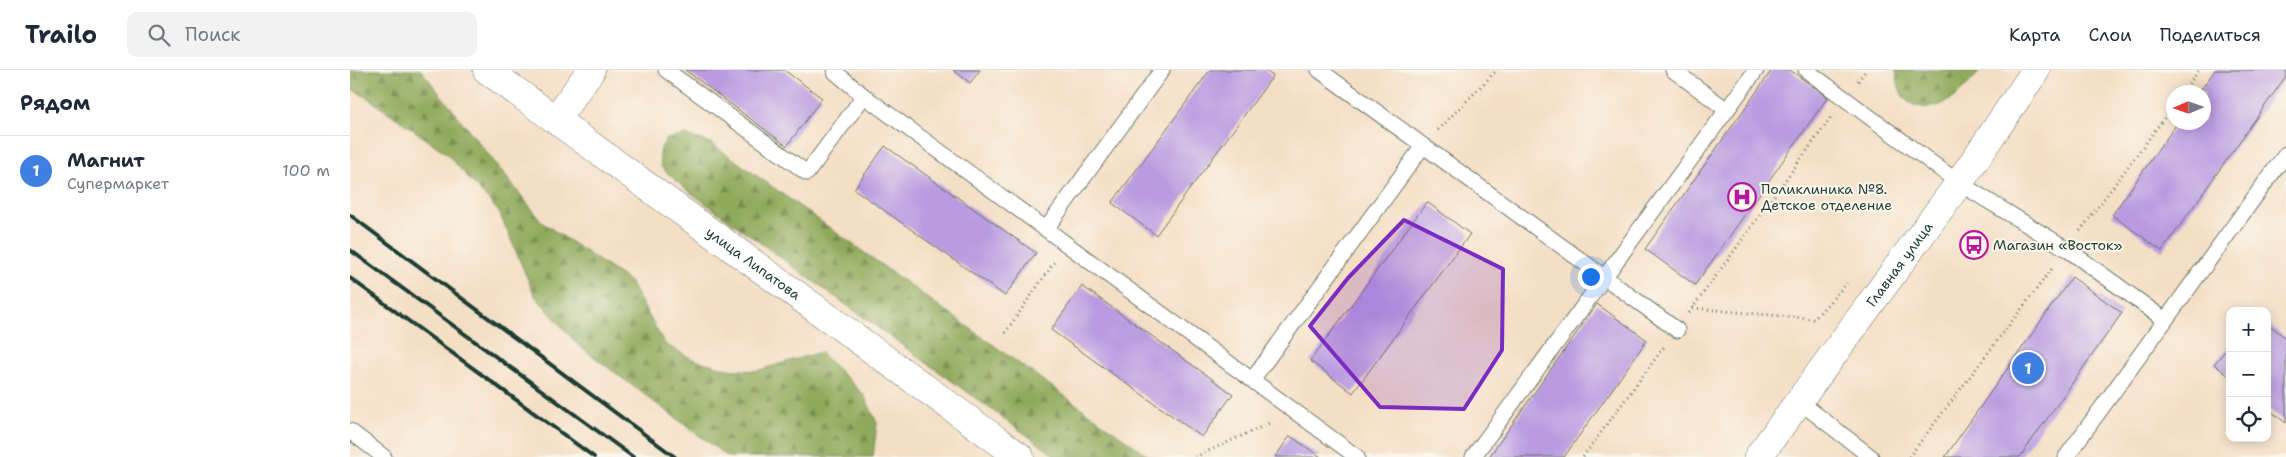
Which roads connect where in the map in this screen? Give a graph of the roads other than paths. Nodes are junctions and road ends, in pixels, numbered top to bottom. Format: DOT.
graph roads {
  1 [pos="487,70"];
  2 [pos="591,70"];
  3 [pos="666,70"];
  4 [pos="837,70"];
  5 [pos="1162,70"];
  6 [pos="1319,70"];
  7 [pos="1673,70"];
  8 [pos="1756,70"];
  9 [pos="1806,70"];
  10 [pos="2036,70"];
  11 [pos="864,96"];
  12 [pos="1727,110"];
  13 [pos="556,119"];
  14 [pos="1423,146"];
  15 [pos="2286,154"];
  16 [pos="1959,183"];
  17 [pos="1046,230"];
  18 [pos="1604,278"];
  19 [pos="2165,320"];
  20 [pos="1676,330"];
  21 [pos="1252,380"];
  22 [pos="1800,402"];
  23 [pos="350,431"];
  24 [pos="384,457"];
  25 [pos="1020,457"];
  26 [pos="1357,457"];
  27 [pos="1474,457"];
  28 [pos="1758,457"];
  29 [pos="1871,457"];
  30 [pos="2066,457"];
  1 -- 13 [label="street, улица Липатова"];
  2 -- 13 [label="street"];
  3 -- 11 [label="lane"];
  4 -- 11 [label="lane"];
  5 -- 17 [label="lane"];
  6 -- 14 [label="lane"];
  7 -- 12 [label="lane"];
  8 -- 12 [label="lane"];
  9 -- 16 [label="lane"];
  10 -- 16 [label="street, Главная улица"];
  11 -- 17 [label="lane"];
  12 -- 18 [label="lane"];
  13 -- 25 [label="street, улица Липатова"];
  14 -- 18 [label="lane"];
  14 -- 21 [label="lane"];
  15 -- 19 [label="lane"];
  16 -- 19 [label="lane"];
  16 -- 22 [label="street, Главная улица"];
  17 -- 21 [label="lane"];
  18 -- 20 [label="lane"];
  18 -- 27 [label="lane"];
  19 -- 30 [label="lane"];
  21 -- 26 [label="lane"];
  22 -- 28 [label="street, Главная улица"];
  22 -- 29 [label="lane"];
  23 -- 24 [label="lane"];
}
